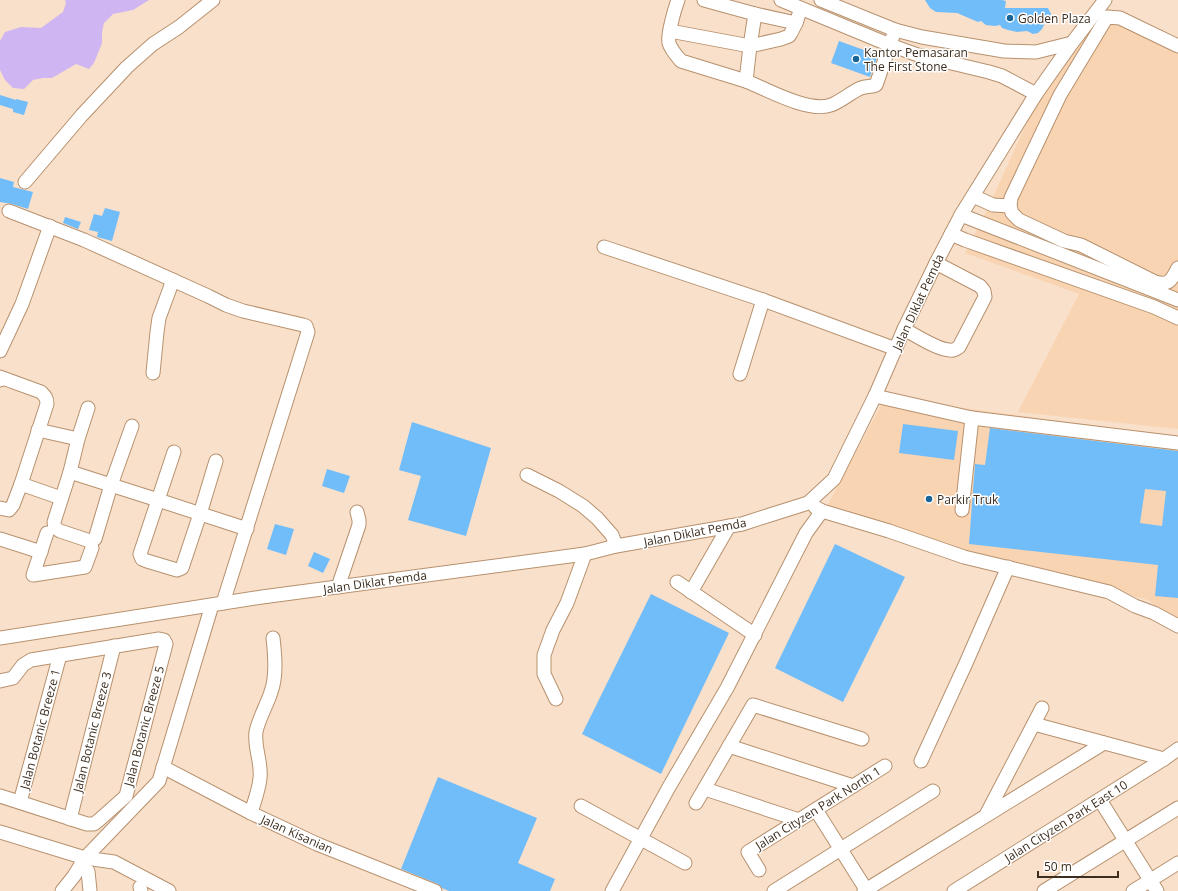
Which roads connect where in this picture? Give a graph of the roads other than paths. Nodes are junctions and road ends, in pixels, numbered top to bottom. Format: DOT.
graph roads {
  1 [pos="213,0"];
  2 [pos="678,0"];
  3 [pos="704,0"];
  4 [pos="781,0"];
  5 [pos="821,0"];
  6 [pos="1105,0"];
  7 [pos="801,9"];
  8 [pos="755,14"];
  9 [pos="796,22"];
  10 [pos="895,30"];
  11 [pos="670,31"];
  12 [pos="1072,43"];
  13 [pos="890,45"];
  14 [pos="750,46"];
  15 [pos="1178,46"];
  16 [pos="746,81"];
  17 [pos="1036,94"];
  18 [pos="25,182"];
  19 [pos="973,196"];
  20 [pos="1010,206"];
  21 [pos="9,210"];
  22 [pos="961,215"];
  23 [pos="50,226"];
  24 [pos="951,234"];
  25 [pos="604,247"];
  26 [pos="936,263"];
  27 [pos="1178,268"];
  28 [pos="173,280"];
  29 [pos="763,300"];
  30 [pos="1178,300"];
  31 [pos="1178,318"];
  32 [pos="904,329"];
  33 [pos="896,349"];
  34 [pos="0,351"];
  35 [pos="153,373"];
  36 [pos="740,374"];
  37 [pos="0,378"];
  38 [pos="876,396"];
  39 [pos="88,408"];
  40 [pos="972,418"];
  41 [pos="132,426"];
  42 [pos="38,430"];
  43 [pos="78,439"];
  44 [pos="1178,443"];
  45 [pos="174,452"];
  46 [pos="216,461"];
  47 [pos="70,472"];
  48 [pos="527,476"];
  49 [pos="21,484"];
  50 [pos="111,485"];
  51 [pos="61,498"];
  52 [pos="158,500"];
  53 [pos="808,503"];
  54 [pos="0,508"];
  55 [pos="962,510"];
  56 [pos="822,511"];
  57 [pos="357,512"];
  58 [pos="200,514"];
  59 [pos="728,526"];
  60 [pos="244,529"];
  61 [pos="47,533"];
  62 [pos="0,539"];
  63 [pos="616,546"];
  64 [pos="92,548"];
  65 [pos="40,552"];
  66 [pos="585,554"];
  67 [pos="1008,567"];
  68 [pos="677,582"];
  69 [pos="338,587"];
  70 [pos="691,592"];
  71 [pos="218,604"];
  72 [pos="1178,626"];
  73 [pos="755,635"];
  74 [pos="0,638"];
  75 [pos="273,638"];
  76 [pos="114,646"];
  77 [pos="60,655"];
  78 [pos="0,681"];
  79 [pos="556,699"];
  80 [pos="1042,708"];
  81 [pos="1034,724"];
  82 [pos="862,739"];
  83 [pos="1104,743"];
  84 [pos="729,746"];
  85 [pos="1178,749"];
  86 [pos="1164,759"];
  87 [pos="921,761"];
  88 [pos="885,766"];
  89 [pos="163,767"];
  90 [pos="853,786"];
  91 [pos="705,788"];
  92 [pos="933,791"];
  93 [pos="0,796"];
  94 [pos="1100,800"];
  95 [pos="20,802"];
  96 [pos="696,803"];
  97 [pos="581,806"];
  98 [pos="1178,808"];
  99 [pos="816,810"];
  100 [pos="251,813"];
  101 [pos="985,816"];
  102 [pos="70,819"];
  103 [pos="799,820"];
  104 [pos="0,832"];
  105 [pos="640,838"];
  106 [pos="1126,840"];
  107 [pos="841,849"];
  108 [pos="85,858"];
  109 [pos="685,863"];
  110 [pos="1178,863"];
  111 [pos="759,870"];
  112 [pos="88,871"];
  113 [pos="1154,886"];
  114 [pos="62,891"];
  115 [pos="90,891"];
  116 [pos="169,891"];
  117 [pos="435,891"];
  118 [pos="612,891"];
  119 [pos="774,891"];
  120 [pos="866,891"];
  121 [pos="954,891"];
  122 [pos="1044,891"];
  123 [pos="1133,891"];
  1 -- 18 [label="street"];
  2 -- 11 [label="street"];
  3 -- 8 [label="street"];
  4 -- 7 [label="street"];
  5 -- 10 [label="street"];
  6 -- 12 [label="street, Jalan Diklat Pemda"];
  7 -- 9 [label="street"];
  7 -- 13 [label="street"];
  8 -- 9 [label="street"];
  8 -- 14 [label="street"];
  9 -- 14 [label="street"];
  10 -- 12 [label="street"];
  10 -- 13 [label="street"];
  11 -- 14 [label="street"];
  11 -- 16 [label="street"];
  12 -- 17 [label="street, Jalan Diklat Pemda"];
  13 -- 16 [label="street"];
  13 -- 17 [label="street"];
  14 -- 16 [label="street"];
  15 -- 20 [label="street"];
  17 -- 19 [label="street, Jalan Diklat Pemda"];
  19 -- 20 [label="street"];
  19 -- 22 [label="street, Jalan Diklat Pemda"];
  20 -- 27 [label="street"];
  21 -- 23 [label="street"];
  22 -- 24 [label="street, Jalan Diklat Pemda"];
  22 -- 30 [label="street"];
  23 -- 28 [label="street"];
  23 -- 34 [label="street"];
  24 -- 26 [label="street, Jalan Diklat Pemda"];
  24 -- 31 [label="street"];
  25 -- 29 [label="street"];
  26 -- 32 [label="street, Jalan Diklat Pemda"];
  26 -- 32 [label="street"];
  28 -- 35 [label="street"];
  28 -- 60 [label="street"];
  29 -- 33 [label="street"];
  29 -- 36 [label="street"];
  32 -- 33 [label="street, Jalan Diklat Pemda"];
  33 -- 38 [label="street, Jalan Diklat Pemda"];
  37 -- 42 [label="street"];
  38 -- 40 [label="street"];
  38 -- 53 [label="street, Jalan Diklat Pemda"];
  39 -- 43 [label="street"];
  40 -- 44 [label="street"];
  40 -- 55 [label="street"];
  41 -- 50 [label="street"];
  42 -- 43 [label="street"];
  42 -- 49 [label="street"];
  43 -- 47 [label="street"];
  45 -- 52 [label="street"];
  46 -- 58 [label="street"];
  47 -- 50 [label="street"];
  47 -- 51 [label="street"];
  48 -- 63 [label="street"];
  49 -- 51 [label="street"];
  49 -- 54 [label="street"];
  50 -- 51 [label="street"];
  50 -- 52 [label="street"];
  52 -- 58 [label="street"];
  52 -- 58 [label="street"];
  53 -- 56 [label="street"];
  53 -- 59 [label="street, Jalan Diklat Pemda"];
  56 -- 67 [label="street"];
  56 -- 73 [label="street"];
  57 -- 69 [label="street"];
  58 -- 60 [label="street"];
  59 -- 63 [label="street, Jalan Diklat Pemda"];
  59 -- 70 [label="street"];
  60 -- 71 [label="street"];
  61 -- 65 [label="street"];
  62 -- 65 [label="street"];
  63 -- 66 [label="street, Jalan Diklat Pemda"];
  64 -- 65 [label="street"];
  66 -- 69 [label="street, Jalan Diklat Pemda"];
  66 -- 79 [label="street"];
  67 -- 72 [label="street"];
  67 -- 87 [label="street"];
  68 -- 70 [label="street"];
  69 -- 71 [label="street, Jalan Diklat Pemda"];
  70 -- 73 [label="street"];
  71 -- 74 [label="street, Jalan Diklat Pemda"];
  71 -- 89 [label="street"];
  73 -- 105 [label="street"];
  75 -- 100 [label="street"];
  76 -- 77 [label="street"];
  76 -- 102 [label="street, Jalan Botanic Breeze 3"];
  76 -- 102 [label="street, Jalan Botanic Breeze 5"];
  77 -- 78 [label="street"];
  77 -- 95 [label="street, Jalan Botanic Breeze 1"];
  80 -- 81 [label="street"];
  81 -- 83 [label="street"];
  81 -- 101 [label="street"];
  82 -- 84 [label="street"];
  83 -- 86 [label="street"];
  83 -- 101 [label="street"];
  84 -- 90 [label="street"];
  84 -- 91 [label="street"];
  85 -- 86 [label="street, Jalan Cityzen Park East 10"];
  86 -- 94 [label="street, Jalan Cityzen Park East 10"];
  88 -- 90 [label="street, Jalan Cityzen Park North 1"];
  89 -- 100 [label="street, Jalan Kisanian"];
  89 -- 108 [label="street"];
  90 -- 99 [label="street, Jalan Cityzen Park North 1"];
  91 -- 96 [label="street"];
  91 -- 103 [label="street"];
  92 -- 107 [label="street"];
  93 -- 95 [label="street"];
  94 -- 106 [label="street"];
  94 -- 121 [label="street, Jalan Cityzen Park East 10"];
  95 -- 102 [label="street"];
  97 -- 105 [label="street"];
  98 -- 106 [label="street"];
  99 -- 103 [label="street, Jalan Cityzen Park North 1"];
  99 -- 107 [label="street"];
  100 -- 117 [label="street, Jalan Kisanian"];
  101 -- 120 [label="street"];
  103 -- 111 [label="street, Jalan Cityzen Park North 1"];
  104 -- 108 [label="street"];
  105 -- 109 [label="street"];
  105 -- 118 [label="street"];
  106 -- 113 [label="street"];
  106 -- 122 [label="street"];
  107 -- 119 [label="street"];
  107 -- 120 [label="street"];
  108 -- 114 [label="street"];
  108 -- 116 [label="street"];
  110 -- 113 [label="street"];
  112 -- 115 [label="street"];
  113 -- 123 [label="street"];
}
